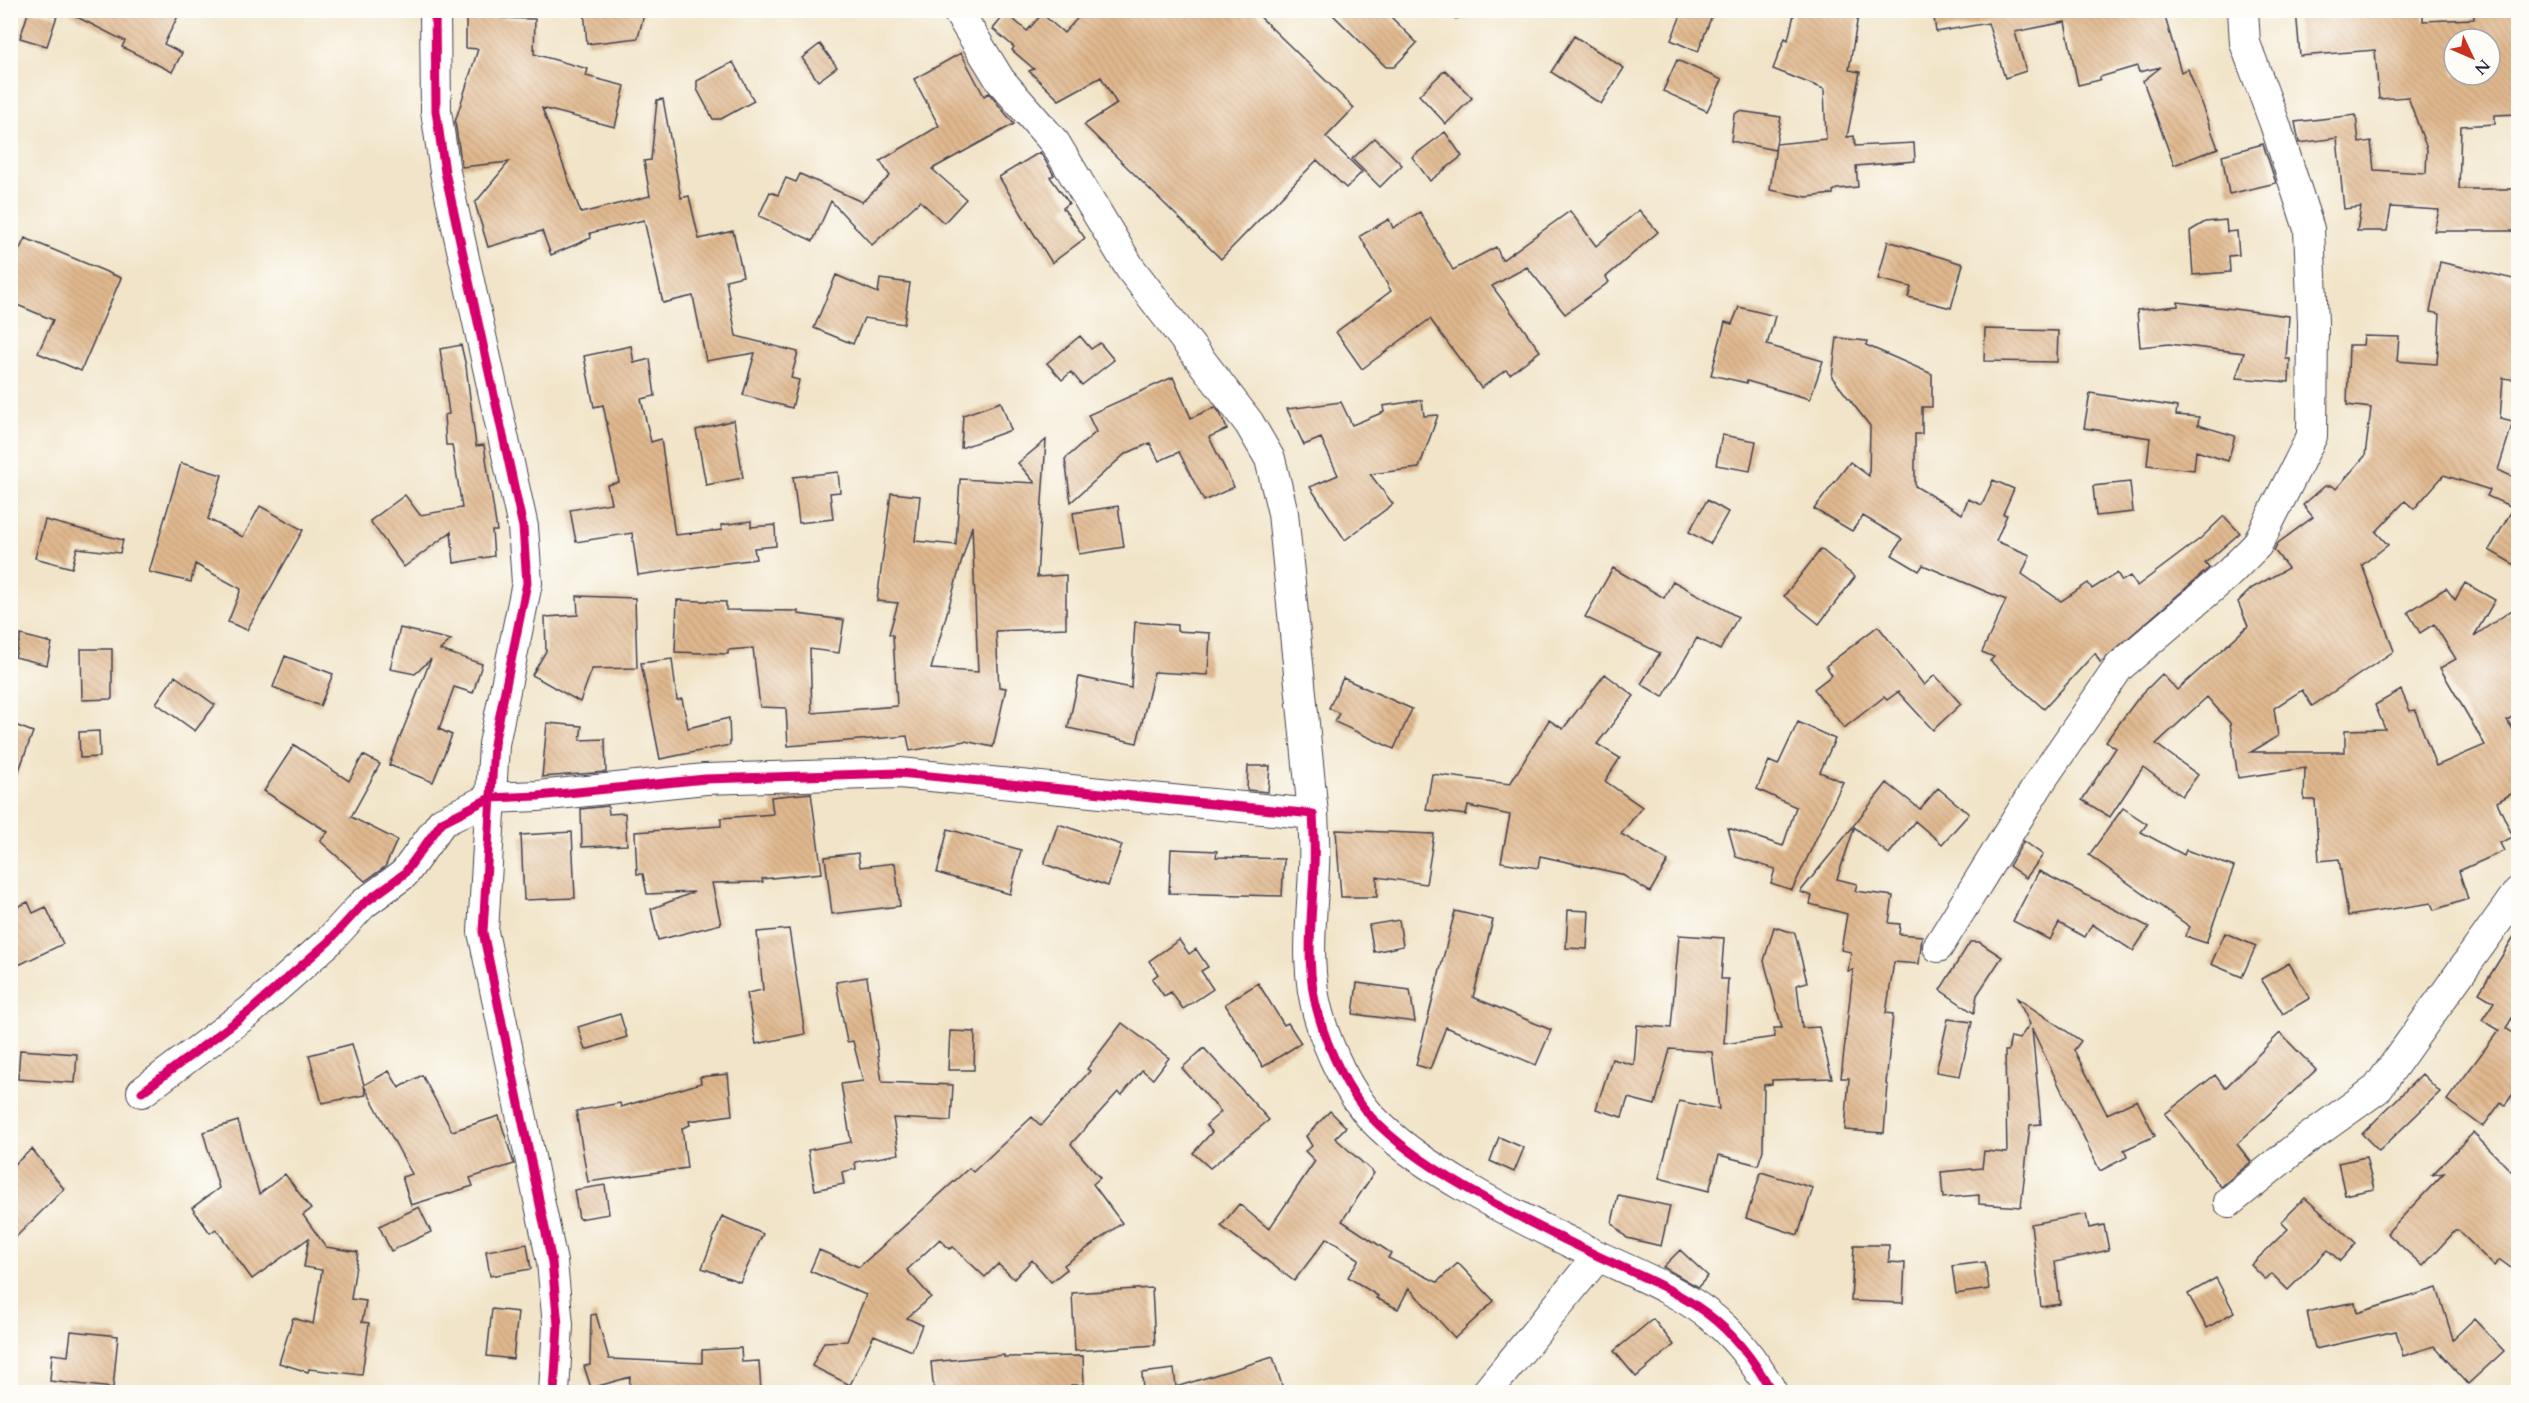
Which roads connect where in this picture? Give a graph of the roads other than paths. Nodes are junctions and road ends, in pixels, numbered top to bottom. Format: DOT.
graph roads {
  1 [pos="435,10"];
  2 [pos="957,10"];
  3 [pos="2243,10"];
  4 [pos="490,798"];
  5 [pos="1313,814"];
  6 [pos="2518,892"];
  7 [pos="1938,947"];
  8 [pos="142,1092"];
  9 [pos="2229,1202"];
  10 [pos="1598,1256"];
  11 [pos="554,1392"];
  12 [pos="1487,1392"];
  13 [pos="1772,1392"];
  1 -- 4 [label="street"];
  2 -- 5 [label="street"];
  3 -- 7 [label="street"];
  4 -- 5 [label="street"];
  4 -- 8 [label="street"];
  4 -- 11 [label="street"];
  5 -- 10 [label="street"];
  6 -- 9 [label="street"];
  10 -- 12 [label="street"];
  10 -- 13 [label="street"];
}
